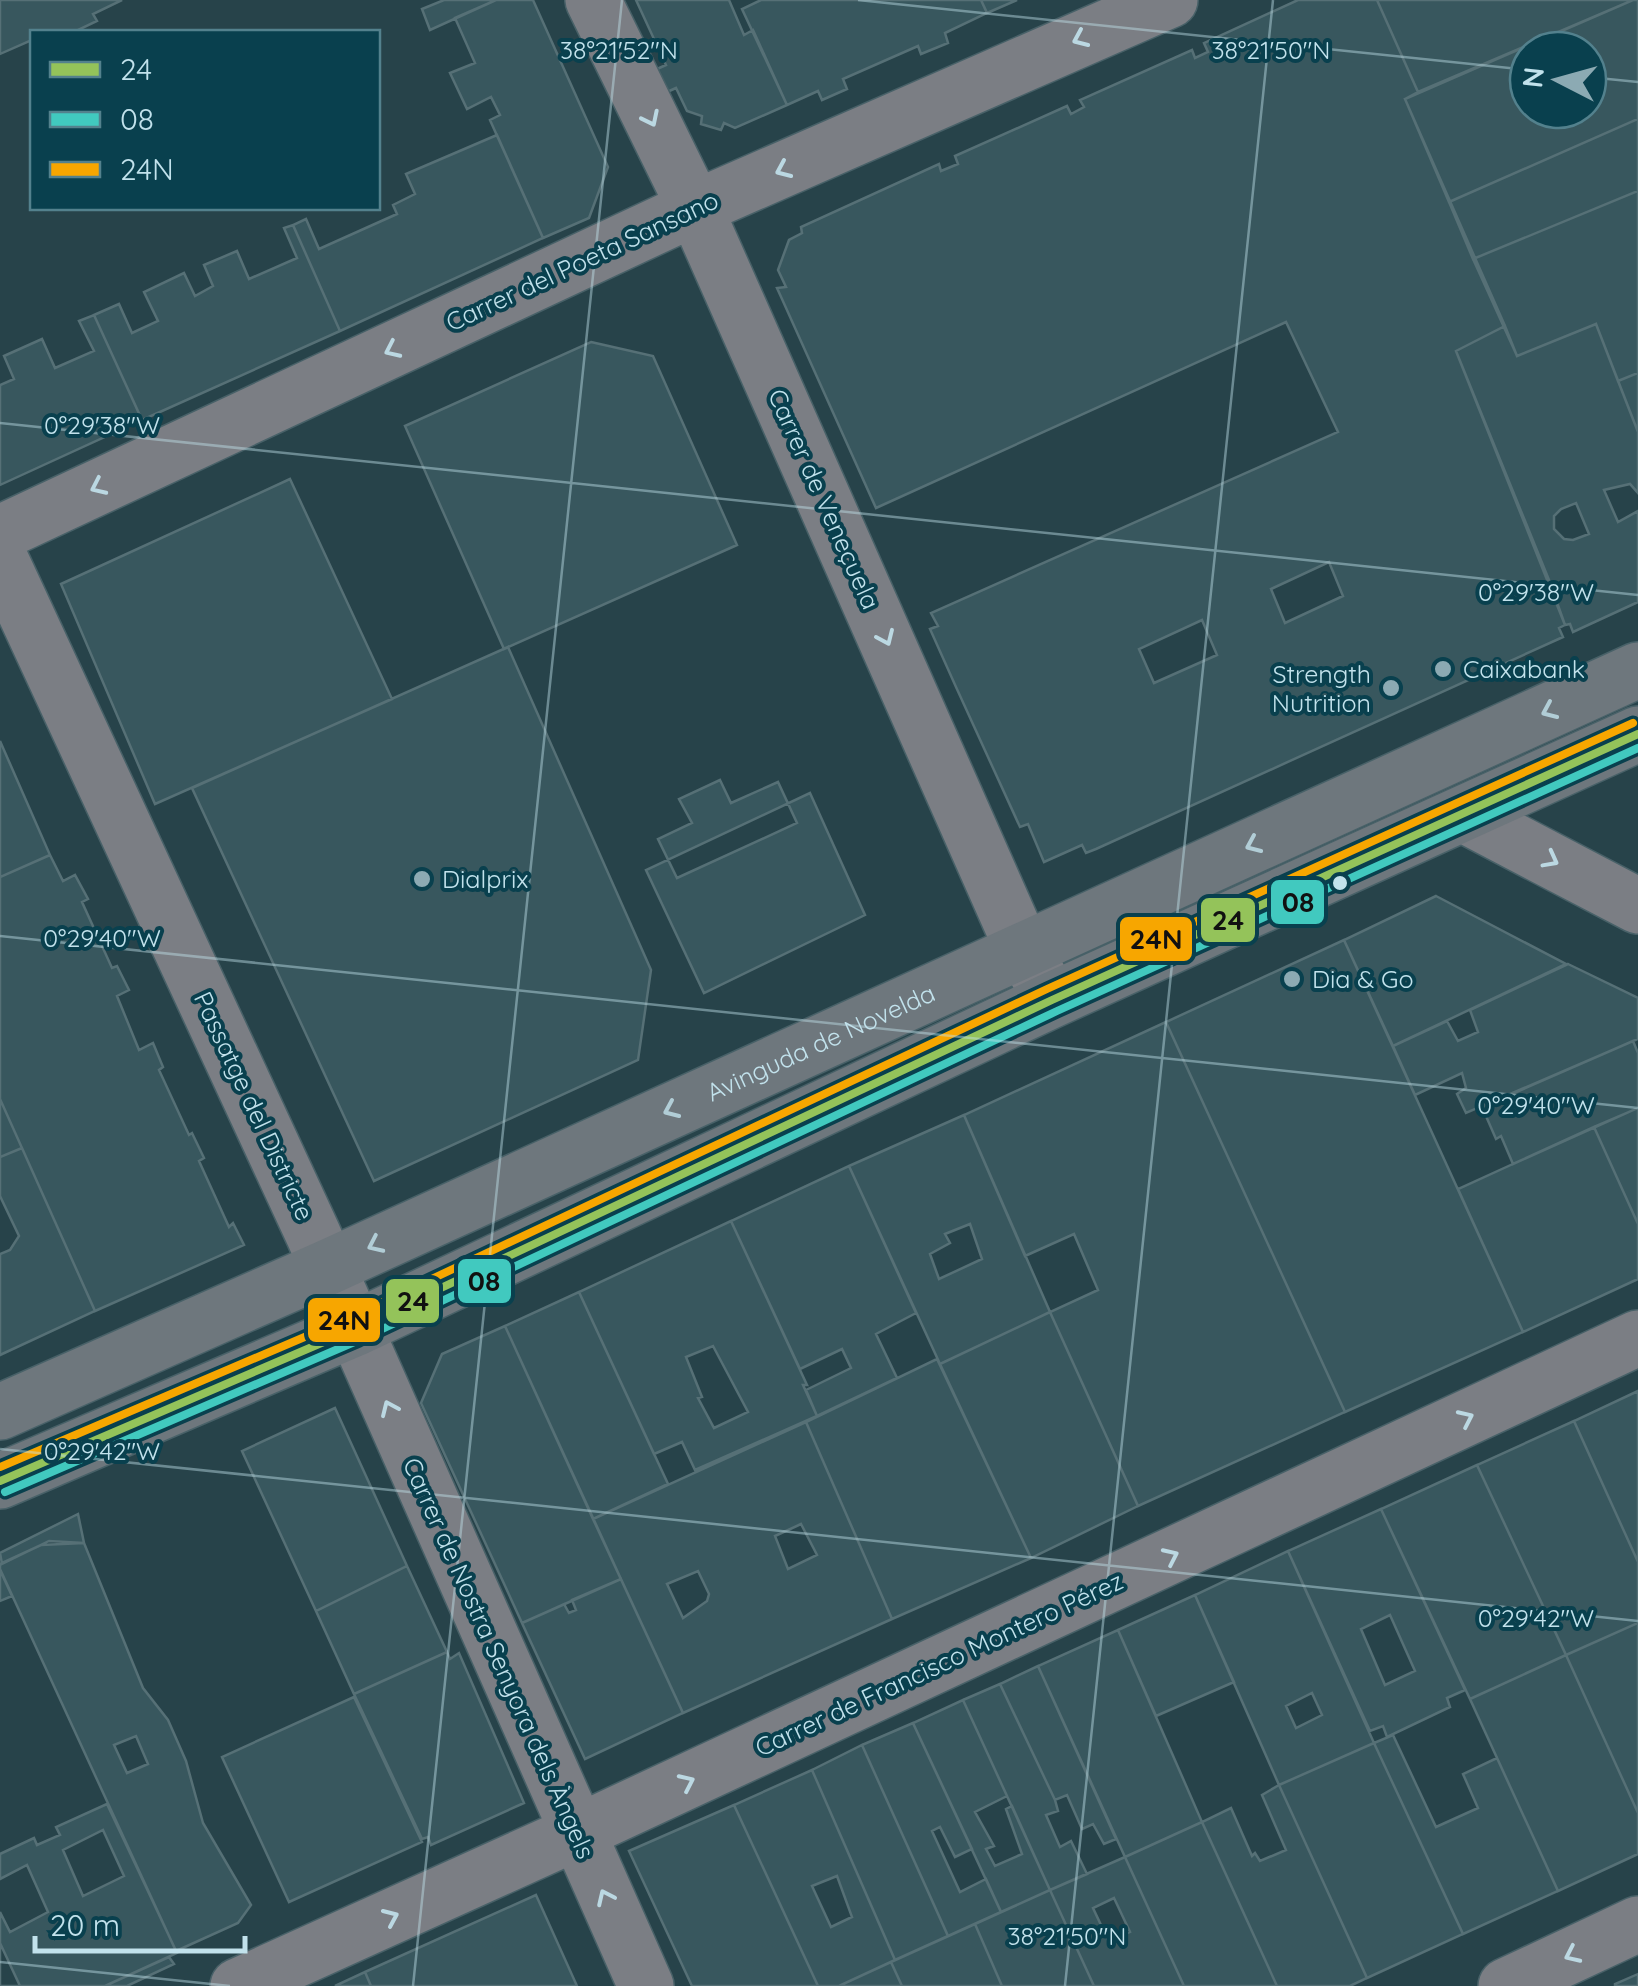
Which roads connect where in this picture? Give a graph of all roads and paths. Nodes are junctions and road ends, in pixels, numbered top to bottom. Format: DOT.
graph roads {
  1 [pos="593,0"];
  2 [pos="1170,0"];
  3 [pos="696,208"];
  4 [pos="0,533"];
  5 [pos="0,558"];
  6 [pos="1638,670"];
  7 [pos="1638,734"];
  8 [pos="1464,815"];
  9 [pos="1638,906"];
  10 [pos="1023,950"];
  11 [pos="1052,1000"];
  12 [pos="326,1268"];
  13 [pos="354,1329"];
  14 [pos="1638,1338"];
  15 [pos="0,1412"];
  16 [pos="0,1480"];
  17 [pos="576,1834"];
  18 [pos="1638,1924"];
  19 [pos="238,1986"];
  20 [pos="646,1986"];
  21 [pos="1506,1986"];
  1 -- 3 [label="street, Carrer de Veneçuela, one-way"];
  2 -- 3 [label="street, Carrer del Poeta Sansano, one-way"];
  3 -- 4 [label="street, Carrer del Poeta Sansano, one-way"];
  3 -- 10 [label="street, Carrer de Veneçuela, one-way"];
  5 -- 12 [label="street, Passatge del Districte"];
  6 -- 10 [label="main road, Avinguda de Novelda, one-way"];
  7 -- 8 [label="main road"];
  8 -- 9 [label="street, one-way"];
  8 -- 11 [label="main road"];
  10 -- 11 [label="street, Carrer de Veneçuela"];
  10 -- 12 [label="main road, Avinguda de Novelda, one-way"];
  11 -- 13 [label="main road"];
  12 -- 13 [label="street, Passatge del Districte"];
  12 -- 15 [label="main road, Avinguda de Novelda"];
  13 -- 16 [label="main road"];
  17 -- 13 [label="street, Carrer de Nostra Senyora dels Àngels, one-way"];
  17 -- 14 [label="street, Carrer de Francisco Montero Pérez, one-way"];
  19 -- 17 [label="street, Carrer de Francisco Montero Pérez, one-way"];
  20 -- 17 [label="street, Carrer de Nostra Senyora dels Àngels, one-way"];
  18 -- 21 [label="street, one-way"];
}
